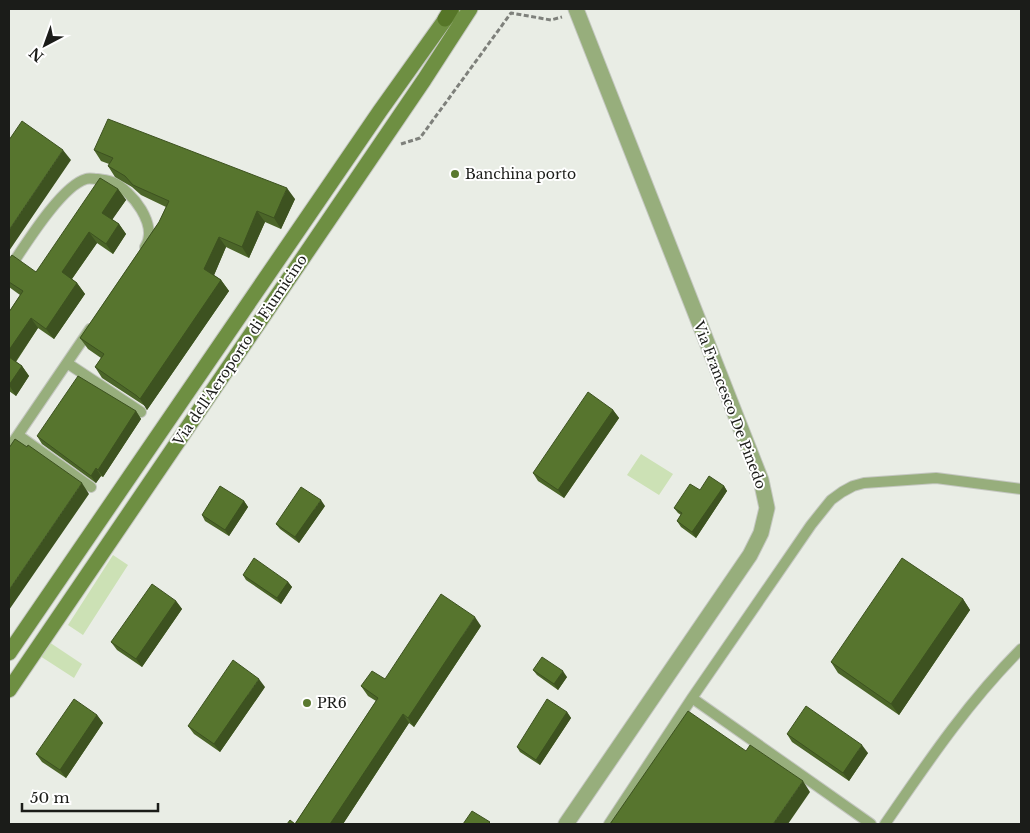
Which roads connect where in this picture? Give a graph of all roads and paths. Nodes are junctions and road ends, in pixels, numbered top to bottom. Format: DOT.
graph roads {
  1 [pos="470,9"];
  2 [pos="576,9"];
  3 [pos="450,12"];
  4 [pos="562,17"];
  5 [pos="432,123"];
  6 [pos="140,254"];
  7 [pos="9,269"];
  8 [pos="95,322"];
  9 [pos="67,363"];
  10 [pos="141,412"];
  11 [pos="18,434"];
  12 [pos="9,448"];
  13 [pos="91,487"];
  14 [pos="1021,489"];
  15 [pos="1021,649"];
  16 [pos="9,654"];
  17 [pos="9,690"];
  18 [pos="692,698"];
  19 [pos="566,824"];
  20 [pos="609,824"];
  21 [pos="871,824"];
  22 [pos="885,824"];
  1 -- 17 [label="street, Via dell'Aeroporto di Fiumicino"];
  2 -- 19 [label="street, Via Francesco De Pinedo"];
  3 -- 16 [label="street, Via dell'Aeroporto di Fiumicino"];
  4 -- 5 [label="path"];
  6 -- 7 [label="lane"];
  8 -- 9 [label="lane"];
  9 -- 10 [label="lane"];
  9 -- 11 [label="lane"];
  11 -- 12 [label="lane"];
  11 -- 13 [label="lane"];
  14 -- 18 [label="lane"];
  15 -- 22 [label="lane"];
  18 -- 20 [label="lane"];
  18 -- 21 [label="lane"];
}
